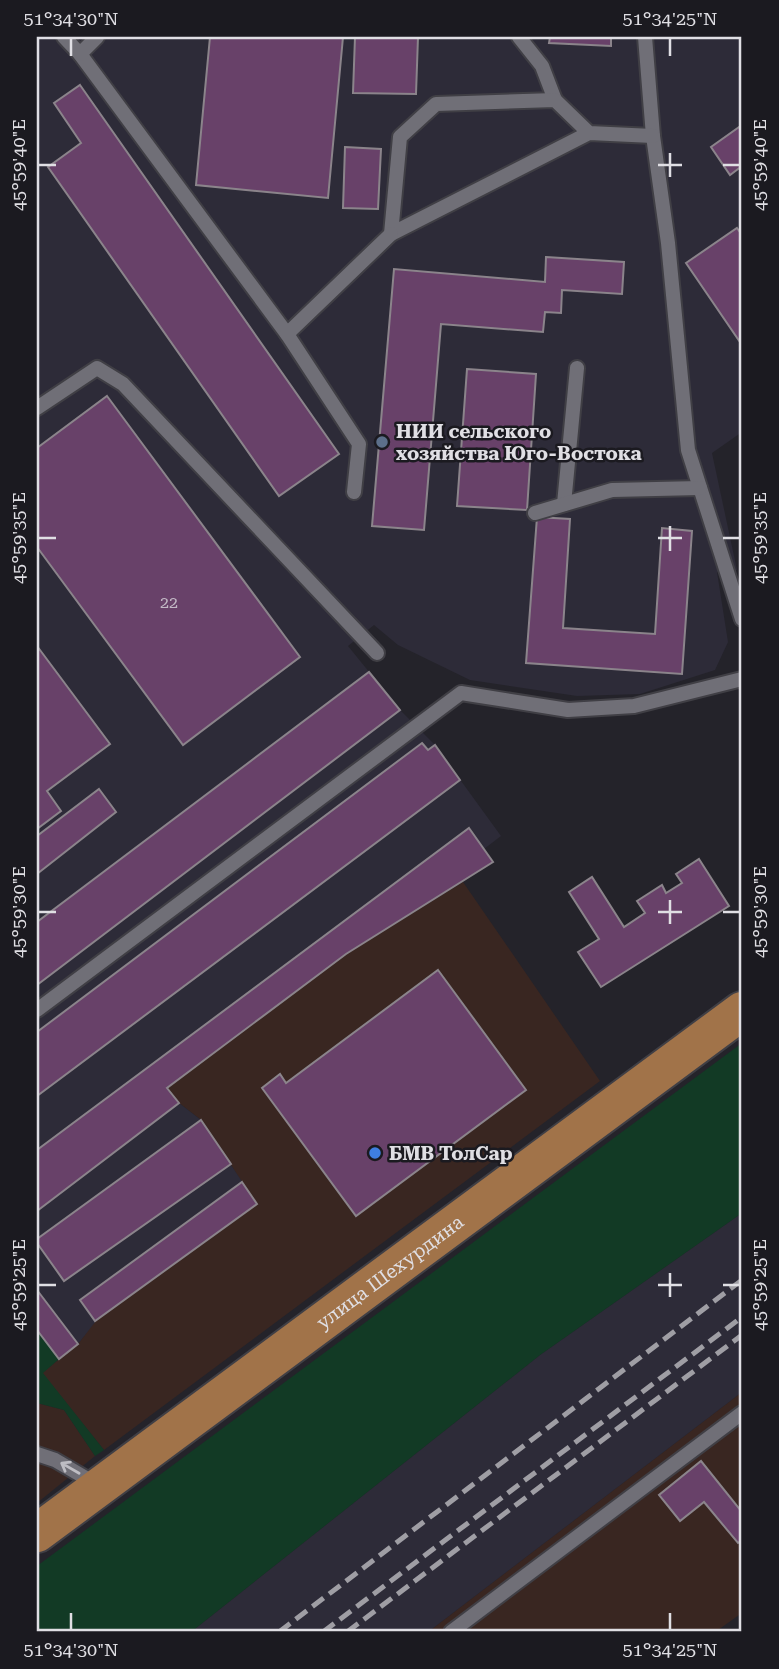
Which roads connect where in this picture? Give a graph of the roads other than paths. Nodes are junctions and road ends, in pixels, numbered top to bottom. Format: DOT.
graph roads {
  1 [pos="64,37"];
  2 [pos="97,37"];
  3 [pos="519,37"];
  4 [pos="645,37"];
  5 [pos="658,37"];
  6 [pos="80,54"];
  7 [pos="646,54"];
  8 [pos="555,100"];
  9 [pos="589,133"];
  10 [pos="653,136"];
  11 [pos="391,234"];
  12 [pos="288,334"];
  13 [pos="577,368"];
  14 [pos="37,408"];
  15 [pos="700,488"];
  16 [pos="354,492"];
  17 [pos="564,504"];
  18 [pos="535,513"];
  19 [pos="742,619"];
  20 [pos="377,653"];
  21 [pos="742,679"];
  22 [pos="37,1010"];
  23 [pos="742,1011"];
  24 [pos="742,1413"];
  25 [pos="37,1454"];
  26 [pos="101,1486"];
  27 [pos="37,1533"];
  28 [pos="451,1632"];
  1 -- 6 [label="lane"];
  2 -- 6 [label="lane"];
  3 -- 8 [label="lane"];
  4 -- 7 [label="lane"];
  5 -- 7 [label="lane"];
  6 -- 12 [label="lane"];
  7 -- 10 [label="lane"];
  8 -- 9 [label="lane"];
  8 -- 11 [label="lane"];
  9 -- 10 [label="lane"];
  9 -- 11 [label="lane"];
  10 -- 15 [label="lane"];
  11 -- 12 [label="lane"];
  12 -- 16 [label="lane"];
  13 -- 17 [label="lane"];
  14 -- 20 [label="lane"];
  15 -- 17 [label="lane"];
  15 -- 19 [label="lane"];
  17 -- 18 [label="lane"];
  21 -- 22 [label="lane"];
  23 -- 26 [label="main road, улица Шехурдина"];
  24 -- 28 [label="lane"];
  26 -- 25 [label="lane, one-way"];
  26 -- 27 [label="main road, улица Шехурдина"];
}
